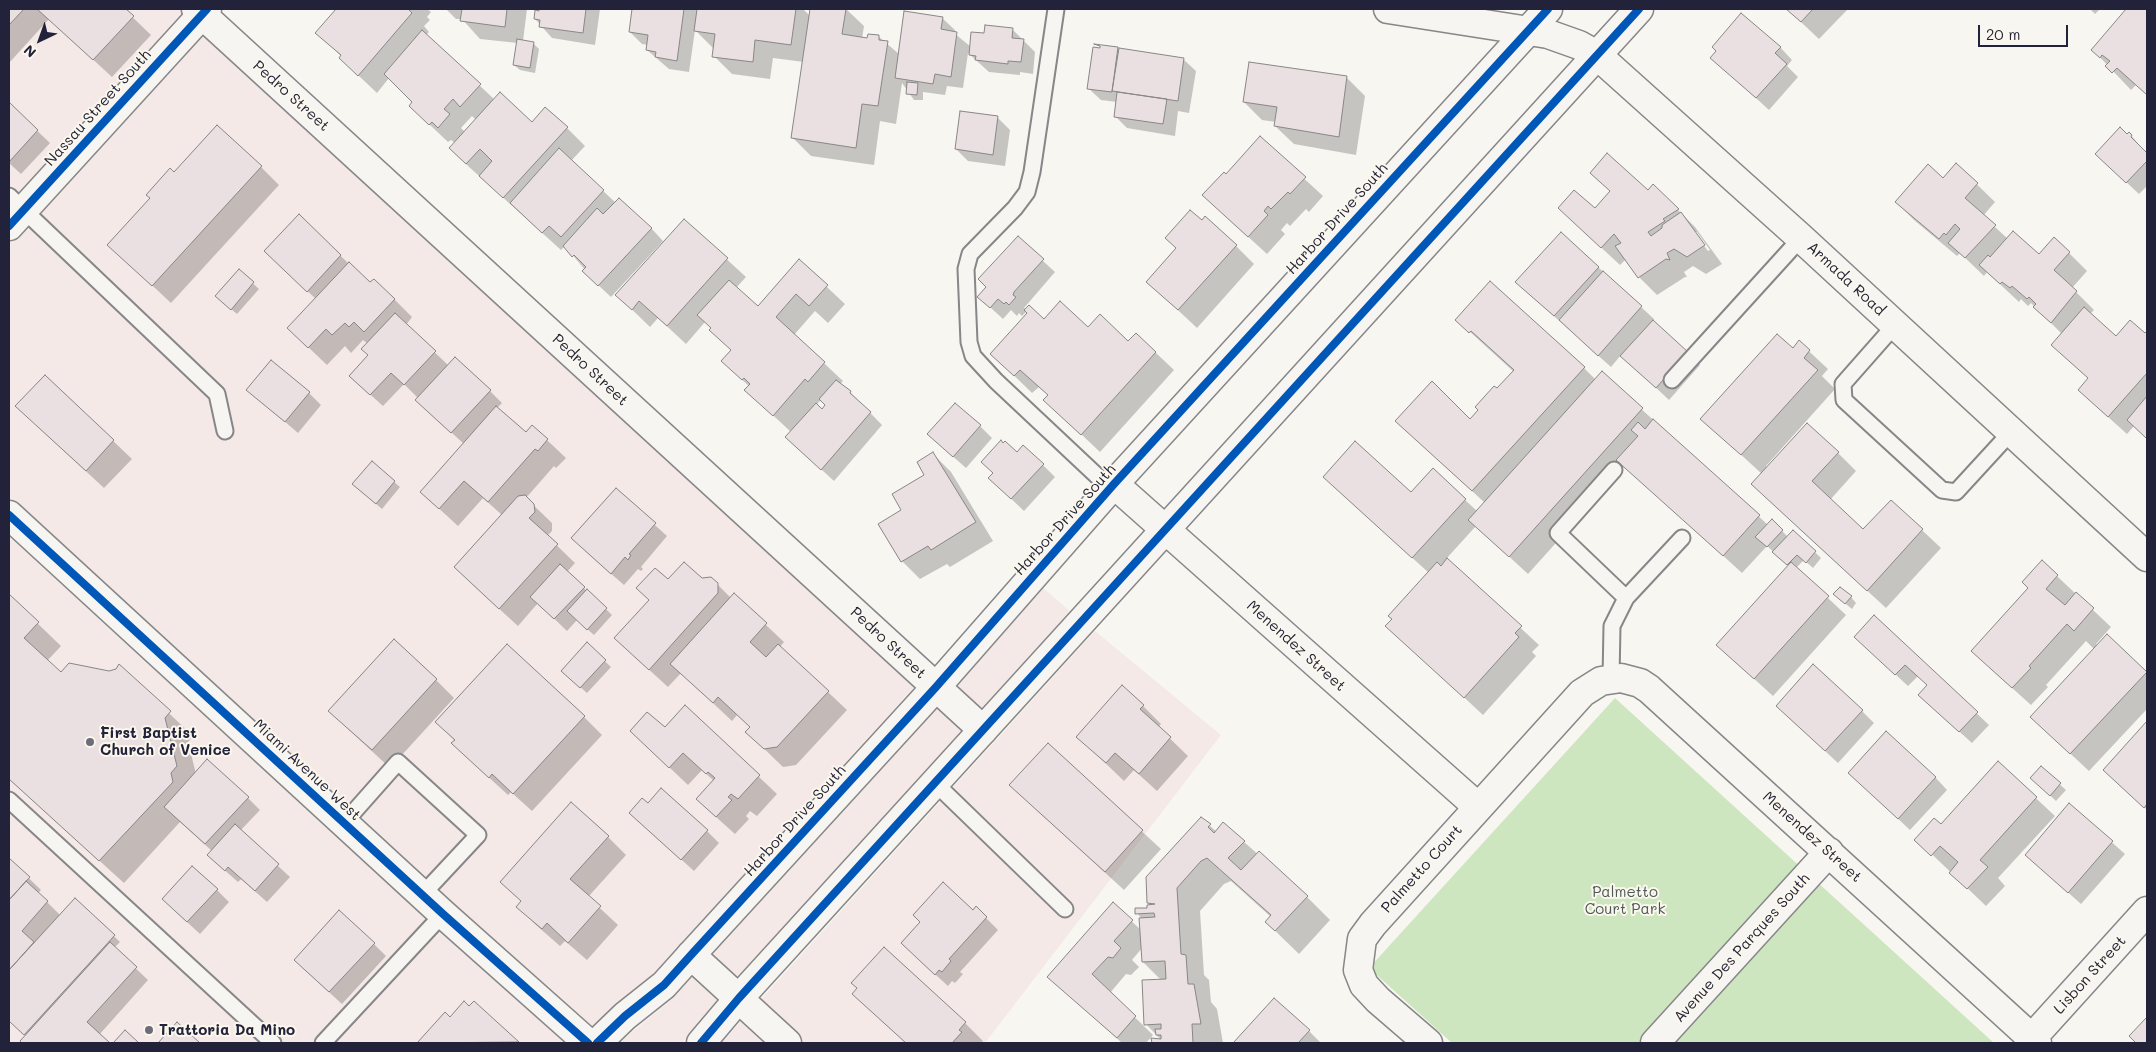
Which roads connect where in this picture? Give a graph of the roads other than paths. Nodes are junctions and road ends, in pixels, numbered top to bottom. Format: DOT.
graph roads {
  1 [pos="1056,9"];
  2 [pos="1388,9"];
  3 [pos="1548,9"];
  4 [pos="1638,9"];
  5 [pos="202,11"];
  6 [pos="1528,30"];
  7 [pos="1597,55"];
  8 [pos="14,210"];
  9 [pos="1801,238"];
  10 [pos="1895,325"];
  11 [pos="1672,380"];
  12 [pos="225,431"];
  13 [pos="2012,431"];
  14 [pos="1614,470"];
  15 [pos="1113,486"];
  16 [pos="9,516"];
  17 [pos="1165,530"];
  18 [pos="1682,538"];
  19 [pos="2147,557"];
  20 [pos="1626,598"];
  21 [pos="1612,679"];
  22 [pos="936,687"];
  23 [pos="984,730"];
  24 [pos="935,783"];
  25 [pos="9,800"];
  26 [pos="1478,807"];
  27 [pos="344,823"];
  28 [pos="1829,852"];
  29 [pos="422,895"];
  30 [pos="1065,909"];
  31 [pos="2147,911"];
  32 [pos="443,914"];
  33 [pos="691,955"];
  34 [pos="738,998"];
  35 [pos="2035,1041"];
  36 [pos="273,1043"];
  37 [pos="324,1043"];
  38 [pos="588,1043"];
  39 [pos="597,1043"];
  40 [pos="701,1043"];
  41 [pos="788,1043"];
  42 [pos="1428,1043"];
  43 [pos="1655,1043"];
  1 -- 15 [label="lane"];
  2 -- 6 [label="street, Armada Road"];
  3 -- 6 [label="street, Harbor Drive South"];
  4 -- 7 [label="street"];
  5 -- 8 [label="street, Nassau Street South"];
  5 -- 22 [label="street, Pedro Street"];
  6 -- 7 [label="street, Armada Road"];
  6 -- 15 [label="street, Harbor Drive South"];
  7 -- 9 [label="street, Armada Road"];
  7 -- 17 [label="street"];
  8 -- 12 [label="lane"];
  9 -- 10 [label="street, Armada Road"];
  9 -- 11 [label="lane"];
  10 -- 13 [label="street, Armada Road"];
  10 -- 13 [label="lane"];
  13 -- 19 [label="street, Armada Road"];
  14 -- 20 [label="lane"];
  15 -- 17 [label="street, Menendez Street"];
  15 -- 22 [label="street, Harbor Drive South"];
  16 -- 27 [label="street, Miami Avenue West"];
  17 -- 23 [label="street"];
  17 -- 26 [label="street, Menendez Street"];
  18 -- 20 [label="lane"];
  20 -- 21 [label="lane"];
  21 -- 26 [label="street, Palmetto Court"];
  21 -- 28 [label="street, Menendez Street"];
  22 -- 23 [label="street, Pedro Street"];
  22 -- 33 [label="street, Harbor Drive South"];
  23 -- 24 [label="street"];
  24 -- 30 [label="lane"];
  24 -- 34 [label="street"];
  25 -- 36 [label="lane"];
  26 -- 42 [label="street, Palmetto Court"];
  27 -- 29 [label="street, Miami Avenue West"];
  27 -- 29 [label="lane"];
  28 -- 35 [label="street, Menendez Street"];
  28 -- 43 [label="street, Avenue Des Parques South"];
  29 -- 32 [label="street, Miami Avenue West"];
  31 -- 35 [label="street, Lisbon Street"];
  32 -- 37 [label="lane"];
  32 -- 38 [label="street, Miami Avenue West"];
  33 -- 34 [label="street"];
  33 -- 39 [label="street, Harbor Drive South"];
  34 -- 40 [label="street"];
  34 -- 41 [label="street"];
}
